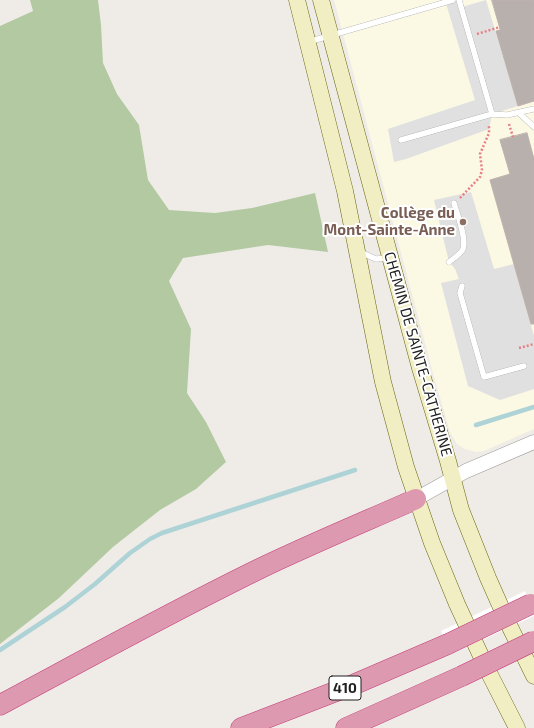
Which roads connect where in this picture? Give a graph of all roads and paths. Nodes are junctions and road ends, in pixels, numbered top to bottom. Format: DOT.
graph roads {
  1 [pos="297,0"];
  2 [pos="321,0"];
  3 [pos="453,0"];
  4 [pos="459,0"];
  5 [pos="500,27"];
  6 [pos="331,35"];
  7 [pos="470,36"];
  8 [pos="308,42"];
  9 [pos="534,109"];
  10 [pos="519,113"];
  11 [pos="492,114"];
  12 [pos="534,126"];
  13 [pos="510,127"];
  14 [pos="490,133"];
  15 [pos="513,137"];
  16 [pos="401,140"];
  17 [pos="466,193"];
  18 [pos="454,203"];
  19 [pos="356,250"];
  20 [pos="391,257"];
  21 [pos="449,262"];
  22 [pos="462,286"];
  23 [pos="534,344"];
  24 [pos="518,348"];
  25 [pos="524,366"];
  26 [pos="534,442"];
  27 [pos="452,478"];
  28 [pos="416,499"];
  29 [pos="532,604"];
  30 [pos="534,641"];
  31 [pos="534,676"];
  32 [pos="0,705"];
  33 [pos="241,728"];
  34 [pos="346,728"];
  35 [pos="517,728"];
  1 -- 8 [label="main road"];
  2 -- 6 [label="main road, CHEMIN DE SAINTE-CATHERINE"];
  3 -- 6 [label="lane"];
  4 -- 7 [label="lane"];
  5 -- 7 [label="path"];
  6 -- 8 [label="lane"];
  6 -- 20 [label="main road, CHEMIN DE SAINTE-CATHERINE"];
  7 -- 11 [label="lane"];
  8 -- 19 [label="main road"];
  9 -- 10 [label="lane"];
  10 -- 11 [label="lane"];
  10 -- 12 [label="lane"];
  11 -- 16 [label="lane"];
  13 -- 15 [label="path"];
  14 -- 17 [label="path"];
  18 -- 21 [label="lane"];
  19 -- 20 [label="lane"];
  19 -- 28 [label="main road"];
  20 -- 27 [label="main road, CHEMIN DE SAINTE-CATHERINE"];
  22 -- 25 [label="lane"];
  23 -- 24 [label="path"];
  26 -- 27 [label="street"];
  27 -- 28 [label="street"];
  27 -- 31 [label="main road, CHEMIN DE SAINTE-CATHERINE"];
  28 -- 32 [label="highway"];
  28 -- 35 [label="main road"];
  29 -- 33 [label="highway, 410, bridge"];
  30 -- 34 [label="highway, 410, bridge"];
}
